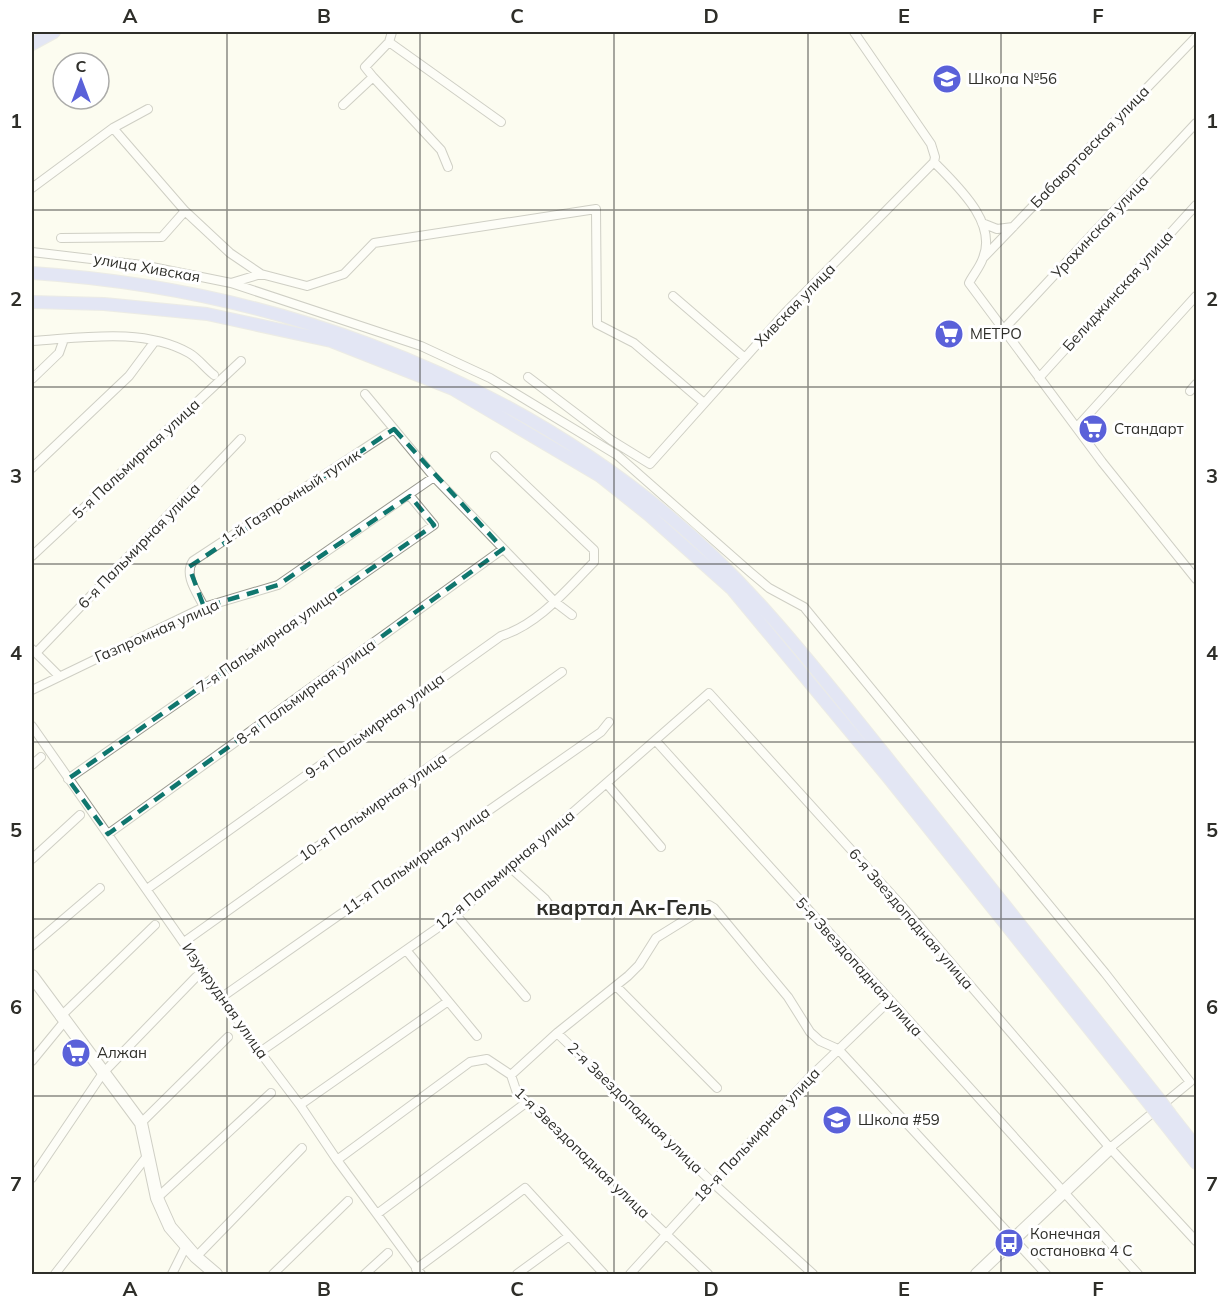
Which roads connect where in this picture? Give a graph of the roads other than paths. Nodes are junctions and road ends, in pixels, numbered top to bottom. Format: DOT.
graph roads {
  1 [pos="54,32"];
  2 [pos="392,32"];
  3 [pos="854,32"];
  4 [pos="389,42"];
  5 [pos="1195,42"];
  6 [pos="32,44"];
  7 [pos="373,77"];
  8 [pos="343,105"];
  9 [pos="148,109"];
  10 [pos="501,122"];
  11 [pos="1197,123"];
  12 [pos="114,128"];
  13 [pos="934,162"];
  14 [pos="448,168"];
  15 [pos="32,188"];
  16 [pos="1197,205"];
  17 [pos="185,211"];
  18 [pos="982,223"];
  19 [pos="1013,227"];
  20 [pos="61,238"];
  21 [pos="32,252"];
  22 [pos="984,257"];
  23 [pos="32,273"];
  24 [pos="261,274"];
  25 [pos="231,283"];
  26 [pos="673,296"];
  27 [pos="1197,296"];
  28 [pos="32,302"];
  29 [pos="1003,330"];
  30 [pos="64,339"];
  31 [pos="32,340"];
  32 [pos="155,341"];
  33 [pos="745,358"];
  34 [pos="242,362"];
  35 [pos="214,375"];
  36 [pos="528,377"];
  37 [pos="1039,378"];
  38 [pos="32,379"];
  39 [pos="1197,384"];
  40 [pos="1190,391"];
  41 [pos="365,394"];
  42 [pos="704,403"];
  43 [pos="1077,427"];
  44 [pos="394,429"];
  45 [pos="242,439"];
  46 [pos="495,456"];
  47 [pos="32,468"];
  48 [pos="434,477"];
  49 [pos="410,496"];
  50 [pos="503,549"];
  51 [pos="32,556"];
  52 [pos="1197,579"];
  53 [pos="555,602"];
  54 [pos="204,608"];
  55 [pos="572,615"];
  56 [pos="34,651"];
  57 [pos="562,672"];
  58 [pos="59,676"];
  59 [pos="32,690"];
  60 [pos="709,693"];
  61 [pos="609,723"];
  62 [pos="32,726"];
  63 [pos="656,741"];
  64 [pos="41,757"];
  65 [pos="32,765"];
  66 [pos="68,778"];
  67 [pos="607,784"];
  68 [pos="80,815"];
  69 [pos="108,834"];
  70 [pos="661,847"];
  71 [pos="32,859"];
  72 [pos="512,869"];
  73 [pos="100,888"];
  74 [pos="147,889"];
  75 [pos="556,914"];
  76 [pos="456,915"];
  77 [pos="155,925"];
  78 [pos="184,942"];
  79 [pos="32,946"];
  80 [pos="406,950"];
  81 [pos="32,976"];
  82 [pos="196,977"];
  83 [pos="616,986"];
  84 [pos="222,997"];
  85 [pos="526,997"];
  86 [pos="889,1000"];
  87 [pos="447,1002"];
  88 [pos="62,1019"];
  89 [pos="557,1033"];
  90 [pos="477,1036"];
  91 [pos="228,1037"];
  92 [pos="838,1049"];
  93 [pos="260,1052"];
  94 [pos="32,1061"];
  95 [pos="103,1073"];
  96 [pos="511,1076"];
  97 [pos="717,1088"];
  98 [pos="271,1093"];
  99 [pos="527,1102"];
  100 [pos="1155,1102"];
  101 [pos="300,1105"];
  102 [pos="1166,1117"];
  103 [pos="141,1123"];
  104 [pos="1197,1147"];
  105 [pos="302,1148"];
  106 [pos="1110,1148"];
  107 [pos="148,1155"];
  108 [pos="337,1160"];
  109 [pos="1197,1163"];
  110 [pos="32,1178"];
  111 [pos="713,1183"];
  112 [pos="1063,1194"];
  113 [pos="157,1198"];
  114 [pos="348,1201"];
  115 [pos="376,1214"];
  116 [pos="667,1235"];
  117 [pos="569,1236"];
  118 [pos="1014,1240"];
  119 [pos="1197,1242"];
  120 [pos="186,1246"];
  121 [pos="388,1253"];
  122 [pos="196,1257"];
  123 [pos="419,1272"];
  124 [pos="55,1275"];
  125 [pos="172,1275"];
  126 [pos="216,1275"];
  127 [pos="273,1275"];
  128 [pos="365,1275"];
  129 [pos="517,1275"];
  130 [pos="604,1275"];
  131 [pos="630,1275"];
  132 [pos="708,1275"];
  133 [pos="813,1275"];
  134 [pos="977,1275"];
  135 [pos="1046,1275"];
  136 [pos="1138,1275"];
  1 -- 6 [label="main road"];
  2 -- 4 [label="street"];
  3 -- 13 [label="street"];
  4 -- 7 [label="street"];
  4 -- 10 [label="street"];
  5 -- 19 [label="street, Бабаюртовская улица"];
  7 -- 8 [label="street"];
  7 -- 14 [label="street"];
  9 -- 12 [label="street"];
  11 -- 29 [label="street, Урахинская улица"];
  12 -- 15 [label="street"];
  12 -- 17 [label="street"];
  13 -- 18 [label="street"];
  13 -- 33 [label="street, Хивская улица"];
  16 -- 37 [label="street, Белиджинская улица"];
  17 -- 20 [label="street"];
  17 -- 24 [label="street"];
  18 -- 19 [label="street"];
  18 -- 22 [label="street"];
  19 -- 22 [label="street, Бабаюртовская улица"];
  21 -- 25 [label="street, улица Хивская"];
  22 -- 29 [label="street, Бабаюртовская улица"];
  23 -- 100 [label="main road"];
  24 -- 25 [label="street, улица Хивская"];
  24 -- 42 [label="street"];
  25 -- 106 [label="street"];
  26 -- 33 [label="street"];
  27 -- 43 [label="street"];
  28 -- 100 [label="main road"];
  29 -- 37 [label="street"];
  30 -- 31 [label="street"];
  30 -- 32 [label="street"];
  30 -- 38 [label="street"];
  32 -- 35 [label="street"];
  32 -- 47 [label="street"];
  33 -- 42 [label="street, Хивская улица"];
  34 -- 51 [label="street, 5-я Пальмирная улица"];
  36 -- 42 [label="street, Хивская улица"];
  37 -- 43 [label="street"];
  39 -- 40 [label="street"];
  41 -- 44 [label="street"];
  43 -- 52 [label="street"];
  44 -- 48 [label="street"];
  44 -- 54 [label="street, 1-й Газпромный тупик"];
  45 -- 56 [label="street, 6-я Пальмирная улица"];
  46 -- 53 [label="street, 9-я Пальмирная улица"];
  48 -- 49 [label="street, Газпромная улица"];
  48 -- 50 [label="street"];
  49 -- 54 [label="street, Газпромная улица"];
  49 -- 66 [label="street, 7-я Пальмирная улица"];
  50 -- 53 [label="street"];
  50 -- 69 [label="street, 8-я Пальмирная улица"];
  53 -- 55 [label="street"];
  53 -- 74 [label="street, 9-я Пальмирная улица"];
  54 -- 58 [label="street, Газпромная улица"];
  56 -- 58 [label="street"];
  57 -- 78 [label="street, 10-я Пальмирная улица"];
  58 -- 59 [label="street, Газпромная улица"];
  60 -- 63 [label="street, 12-я Пальмирная улица"];
  60 -- 106 [label="street, 6-я Звездопадная улица"];
  61 -- 84 [label="street, 11-я Пальмирная улица"];
  62 -- 66 [label="street, Изумрудная улица"];
  63 -- 67 [label="street, 12-я Пальмирная улица"];
  63 -- 86 [label="street, 5-я Звездопадная улица"];
  64 -- 65 [label="street"];
  66 -- 69 [label="street, Изумрудная улица"];
  67 -- 70 [label="street"];
  67 -- 72 [label="street, 12-я Пальмирная улица"];
  68 -- 71 [label="street"];
  69 -- 74 [label="street, Изумрудная улица"];
  72 -- 75 [label="street"];
  72 -- 76 [label="street, 12-я Пальмирная улица"];
  73 -- 79 [label="street"];
  74 -- 78 [label="street, Изумрудная улица"];
  76 -- 80 [label="street, 12-я Пальмирная улица"];
  76 -- 85 [label="street"];
  77 -- 88 [label="street"];
  78 -- 84 [label="street, Изумрудная улица"];
  80 -- 87 [label="street"];
  80 -- 93 [label="street, 12-я Пальмирная улица"];
  81 -- 88 [label="street"];
  82 -- 95 [label="street"];
  83 -- 89 [label="street"];
  83 -- 92 [label="street"];
  83 -- 97 [label="street"];
  84 -- 93 [label="street, Изумрудная улица"];
  86 -- 92 [label="street, 18-я Пальмирная улица"];
  86 -- 112 [label="street, 5-я Звездопадная улица"];
  87 -- 90 [label="street"];
  87 -- 101 [label="street"];
  88 -- 94 [label="street"];
  88 -- 95 [label="street"];
  89 -- 96 [label="street"];
  89 -- 111 [label="street, 2-я Звездопадная улица"];
  91 -- 103 [label="street"];
  92 -- 111 [label="street, 18-я Пальмирная улица"];
  92 -- 118 [label="street"];
  93 -- 101 [label="street, Изумрудная улица"];
  95 -- 103 [label="street"];
  95 -- 110 [label="street"];
  96 -- 99 [label="street, 1-я Звездопадная улица"];
  96 -- 108 [label="street, 1-я Звездопадная улица"];
  98 -- 113 [label="street"];
  99 -- 115 [label="street"];
  99 -- 116 [label="street, 1-я Звездопадная улица"];
  100 -- 102 [label="main road, bridge"];
  101 -- 108 [label="street, Изумрудная улица"];
  102 -- 104 [label="main road"];
  102 -- 109 [label="main road"];
  103 -- 107 [label="street"];
  105 -- 122 [label="street"];
  106 -- 112 [label="street"];
  106 -- 119 [label="street, 6-я Звездопадная улица"];
  107 -- 113 [label="street"];
  107 -- 124 [label="street"];
  108 -- 115 [label="street, Изумрудная улица"];
  111 -- 116 [label="street, 18-я Пальмирная улица"];
  111 -- 133 [label="street, 2-я Звездопадная улица"];
  112 -- 118 [label="street"];
  112 -- 136 [label="street, 5-я Звездопадная улица"];
  113 -- 120 [label="street"];
  114 -- 127 [label="street"];
  115 -- 123 [label="street, Изумрудная улица"];
  116 -- 131 [label="street, 18-я Пальмирная улица"];
  116 -- 132 [label="street, 1-я Звездопадная улица"];
  117 -- 123 [label="street"];
  117 -- 129 [label="street"];
  117 -- 130 [label="street"];
  118 -- 134 [label="street"];
  118 -- 135 [label="street"];
  120 -- 122 [label="street"];
  120 -- 125 [label="street"];
  121 -- 128 [label="street"];
  122 -- 126 [label="street"];
}
